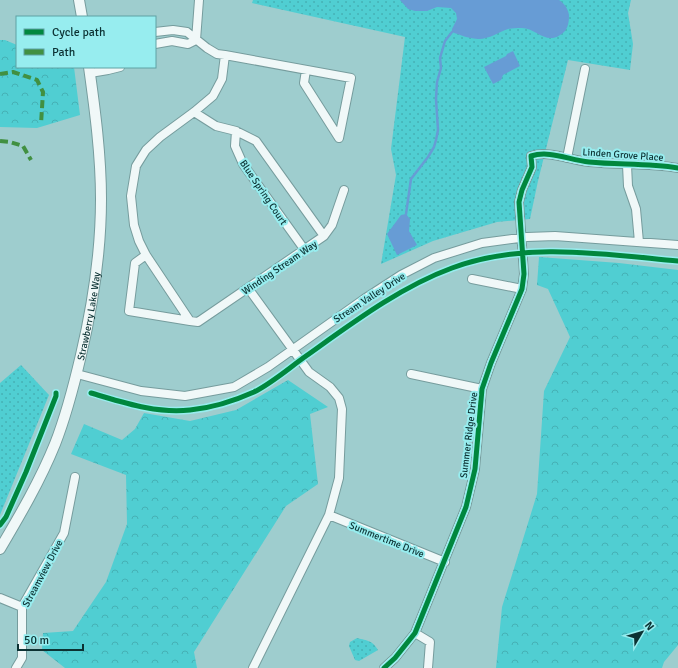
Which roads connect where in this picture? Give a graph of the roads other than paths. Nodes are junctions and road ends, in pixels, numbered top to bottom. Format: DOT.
graph roads {
  1 [pos="79,0"];
  2 [pos="199,0"];
  3 [pos="82,16"];
  4 [pos="156,32"];
  5 [pos="196,40"];
  6 [pos="156,44"];
  7 [pos="225,55"];
  8 [pos="110,68"];
  9 [pos="585,69"];
  10 [pos="89,70"];
  11 [pos="306,70"];
  12 [pos="194,112"];
  13 [pos="236,131"];
  14 [pos="567,158"];
  15 [pos="627,165"];
  16 [pos="678,168"];
  17 [pos="344,190"];
  18 [pos="324,236"];
  19 [pos="520,237"];
  20 [pos="639,242"];
  21 [pos="678,245"];
  22 [pos="304,249"];
  23 [pos="146,254"];
  24 [pos="472,279"];
  25 [pos="248,288"];
  26 [pos="522,289"];
  27 [pos="190,321"];
  28 [pos="293,349"];
  29 [pos="77,374"];
  30 [pos="411,374"];
  31 [pos="482,389"];
  32 [pos="75,477"];
  33 [pos="329,515"];
  34 [pos="0,549"];
  35 [pos="445,562"];
  36 [pos="0,598"];
  37 [pos="22,607"];
  38 [pos="415,633"];
  39 [pos="16,668"];
  40 [pos="253,668"];
  41 [pos="384,668"];
  42 [pos="428,668"];
  1 -- 3 [label="street"];
  2 -- 5 [label="street"];
  4 -- 5 [label="street"];
  5 -- 6 [label="street"];
  5 -- 7 [label="street"];
  7 -- 11 [label="street"];
  7 -- 12 [label="street"];
  8 -- 10 [label="street"];
  9 -- 14 [label="street, Linden Grove Place"];
  10 -- 29 [label="street, Strawberry Lake Way"];
  11 -- 11 [label="street"];
  12 -- 13 [label="street"];
  12 -- 23 [label="street"];
  13 -- 18 [label="street"];
  13 -- 22 [label="street, Blue Spring Court"];
  14 -- 15 [label="street, Linden Grove Place"];
  14 -- 19 [label="street, Linden Grove Place"];
  15 -- 16 [label="street, Linden Grove Place"];
  15 -- 20 [label="street, Linden Grove Place"];
  17 -- 18 [label="street, Winding Stream Way"];
  18 -- 22 [label="street, Winding Stream Way"];
  19 -- 20 [label="street, Stream Valley Drive"];
  19 -- 26 [label="street, Summer Ridge Drive"];
  19 -- 28 [label="street, Stream Valley Drive"];
  20 -- 21 [label="street, Stream Valley Drive"];
  22 -- 25 [label="street, Winding Stream Way"];
  23 -- 27 [label="street"];
  23 -- 27 [label="street, Winding Stream Way"];
  24 -- 26 [label="street"];
  25 -- 27 [label="street, Winding Stream Way"];
  25 -- 28 [label="street"];
  26 -- 31 [label="street, Summer Ridge Drive"];
  28 -- 29 [label="street, Stream Valley Drive"];
  28 -- 33 [label="street"];
  29 -- 34 [label="street, Strawberry Lake Way"];
  30 -- 31 [label="street"];
  31 -- 35 [label="street, Summer Ridge Drive"];
  32 -- 37 [label="street, Streamview Drive"];
  33 -- 35 [label="street, Summertime Drive"];
  33 -- 40 [label="street"];
  35 -- 38 [label="street, Summer Ridge Drive"];
  36 -- 37 [label="street"];
  37 -- 39 [label="street, Streamview Drive"];
  38 -- 41 [label="street, Summer Ridge Drive"];
  38 -- 42 [label="street"];
}
